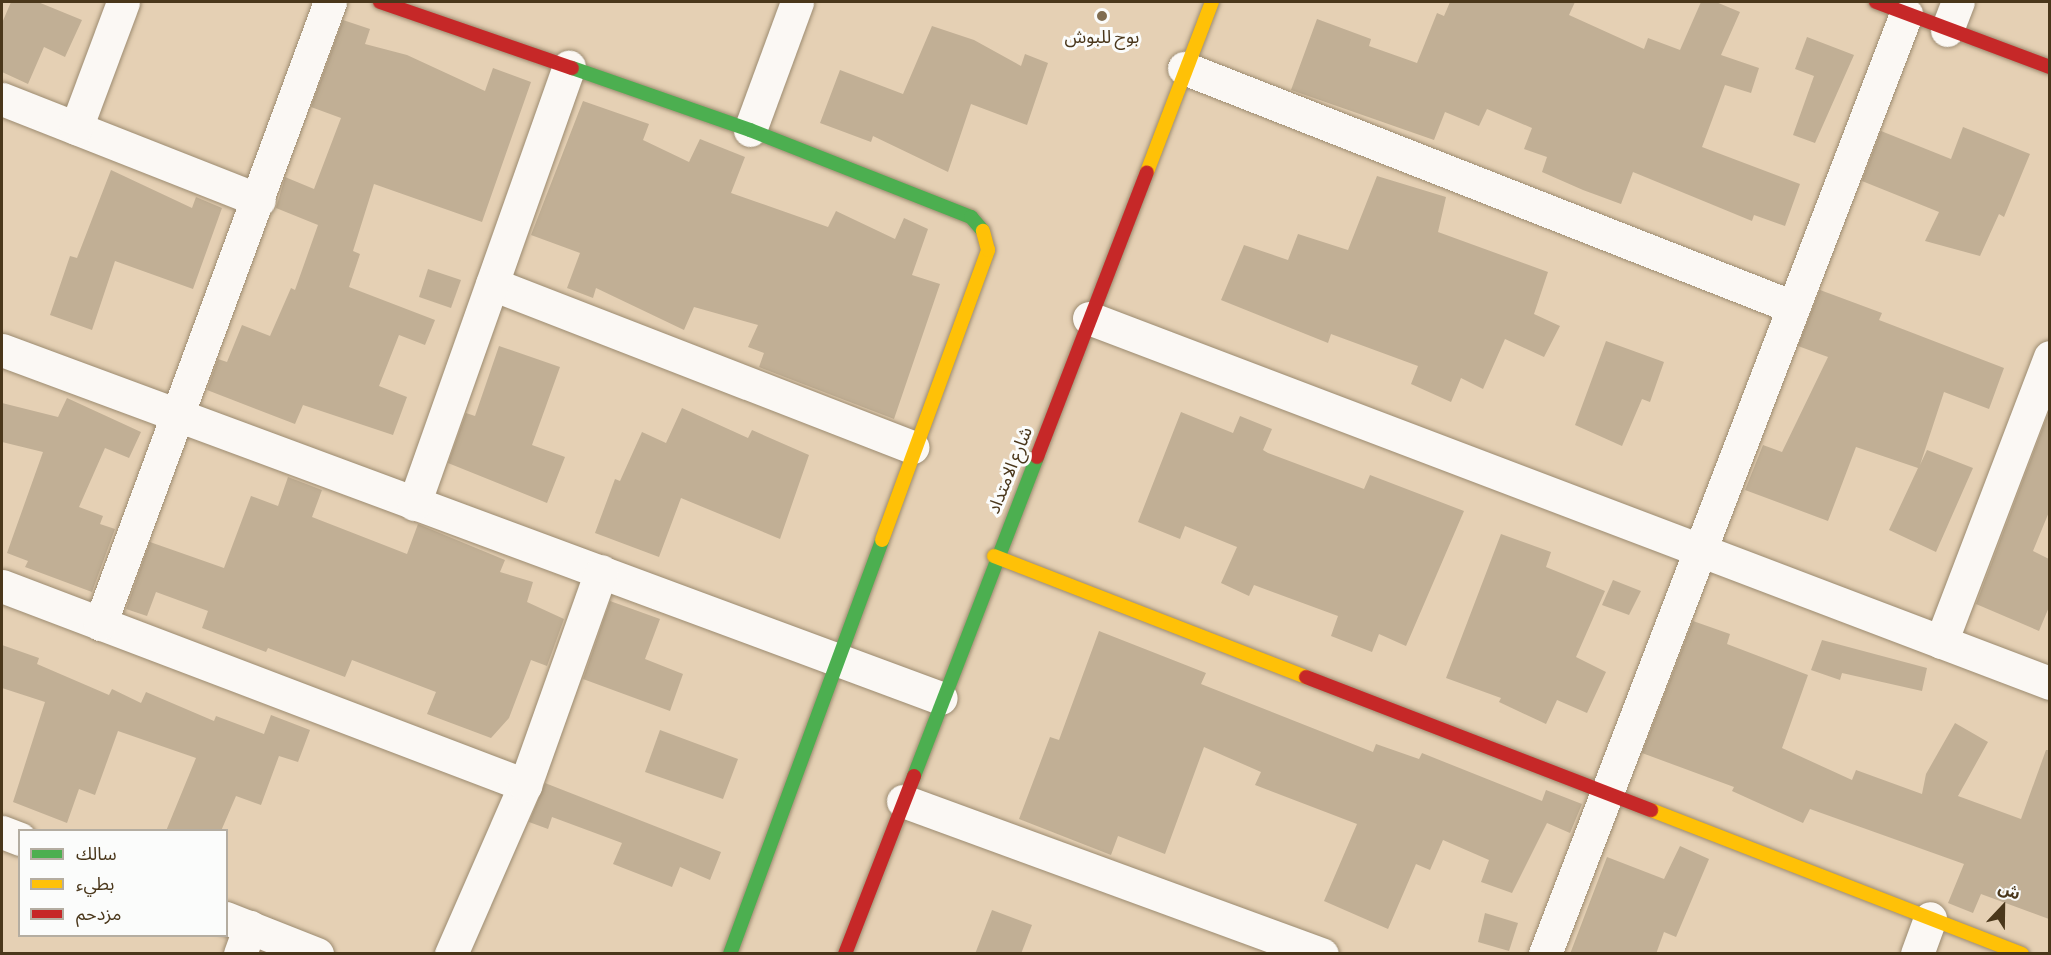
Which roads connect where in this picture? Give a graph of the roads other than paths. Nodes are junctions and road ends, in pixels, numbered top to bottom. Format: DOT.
graph roads {
  1 [pos="123,2"];
  2 [pos="330,2"];
  3 [pos="380,2"];
  4 [pos="798,2"];
  5 [pos="1212,2"];
  6 [pos="1876,2"];
  7 [pos="1906,14"];
  8 [pos="1953,16"];
  9 [pos="2049,67"];
  10 [pos="569,68"];
  11 [pos="1184,68"];
  12 [pos="2,99"];
  13 [pos="76,128"];
  14 [pos="750,130"];
  15 [pos="259,200"];
  16 [pos="492,284"];
  17 [pos="1793,307"];
  18 [pos="1089,318"];
  19 [pos="2,350"];
  20 [pos="2049,357"];
  21 [pos="2041,407"];
  22 [pos="178,415"];
  23 [pos="913,447"];
  24 [pos="414,504"];
  25 [pos="1700,550"];
  26 [pos="994,556"];
  27 [pos="601,572"];
  28 [pos="2,586"];
  29 [pos="100,624"];
  30 [pos="1941,642"];
  31 [pos="840,662"];
  32 [pos="2049,683"];
  33 [pos="940,698"];
  34 [pos="525,785"];
  35 [pos="1607,793"];
  36 [pos="903,801"];
  37 [pos="2,832"];
  38 [pos="18,838"];
  39 [pos="1930,918"];
  40 [pos="239,933"];
  41 [pos="317,954"];
  42 [pos="451,954"];
  43 [pos="730,954"];
  44 [pos="845,954"];
  45 [pos="1322,954"];
  46 [pos="1545,954"];
  47 [pos="1917,954"];
  48 [pos="2022,954"];
  1 -- 13 [label="street"];
  2 -- 15 [label="street"];
  3 -- 10 [label="street"];
  4 -- 14 [label="street"];
  5 -- 11 [label="street, شارع الامتداد"];
  6 -- 7 [label="street"];
  7 -- 8 [label="street"];
  7 -- 17 [label="street"];
  8 -- 9 [label="street"];
  10 -- 14 [label="street"];
  10 -- 16 [label="street"];
  11 -- 17 [label="street"];
  11 -- 18 [label="street, شارع الامتداد"];
  12 -- 13 [label="street"];
  13 -- 15 [label="street"];
  14 -- 23 [label="street"];
  15 -- 22 [label="street"];
  16 -- 23 [label="street"];
  16 -- 24 [label="street"];
  17 -- 25 [label="street"];
  18 -- 25 [label="street"];
  18 -- 26 [label="street, شارع الامتداد"];
  19 -- 22 [label="street"];
  20 -- 21 [label="street"];
  21 -- 30 [label="street"];
  22 -- 24 [label="street"];
  22 -- 29 [label="street"];
  23 -- 31 [label="street"];
  24 -- 27 [label="street"];
  25 -- 30 [label="street"];
  25 -- 35 [label="street"];
  26 -- 33 [label="street, شارع الامتداد"];
  26 -- 35 [label="street"];
  27 -- 31 [label="street"];
  27 -- 34 [label="street"];
  28 -- 29 [label="street"];
  29 -- 34 [label="street"];
  30 -- 32 [label="street"];
  31 -- 33 [label="street"];
  31 -- 43 [label="street"];
  33 -- 36 [label="street, شارع الامتداد"];
  34 -- 42 [label="street"];
  35 -- 39 [label="street"];
  35 -- 46 [label="street"];
  36 -- 44 [label="street, شارع الامتداد"];
  36 -- 45 [label="street"];
  37 -- 38 [label="street"];
  39 -- 47 [label="street"];
  39 -- 48 [label="street"];
  40 -- 41 [label="street"];
}
